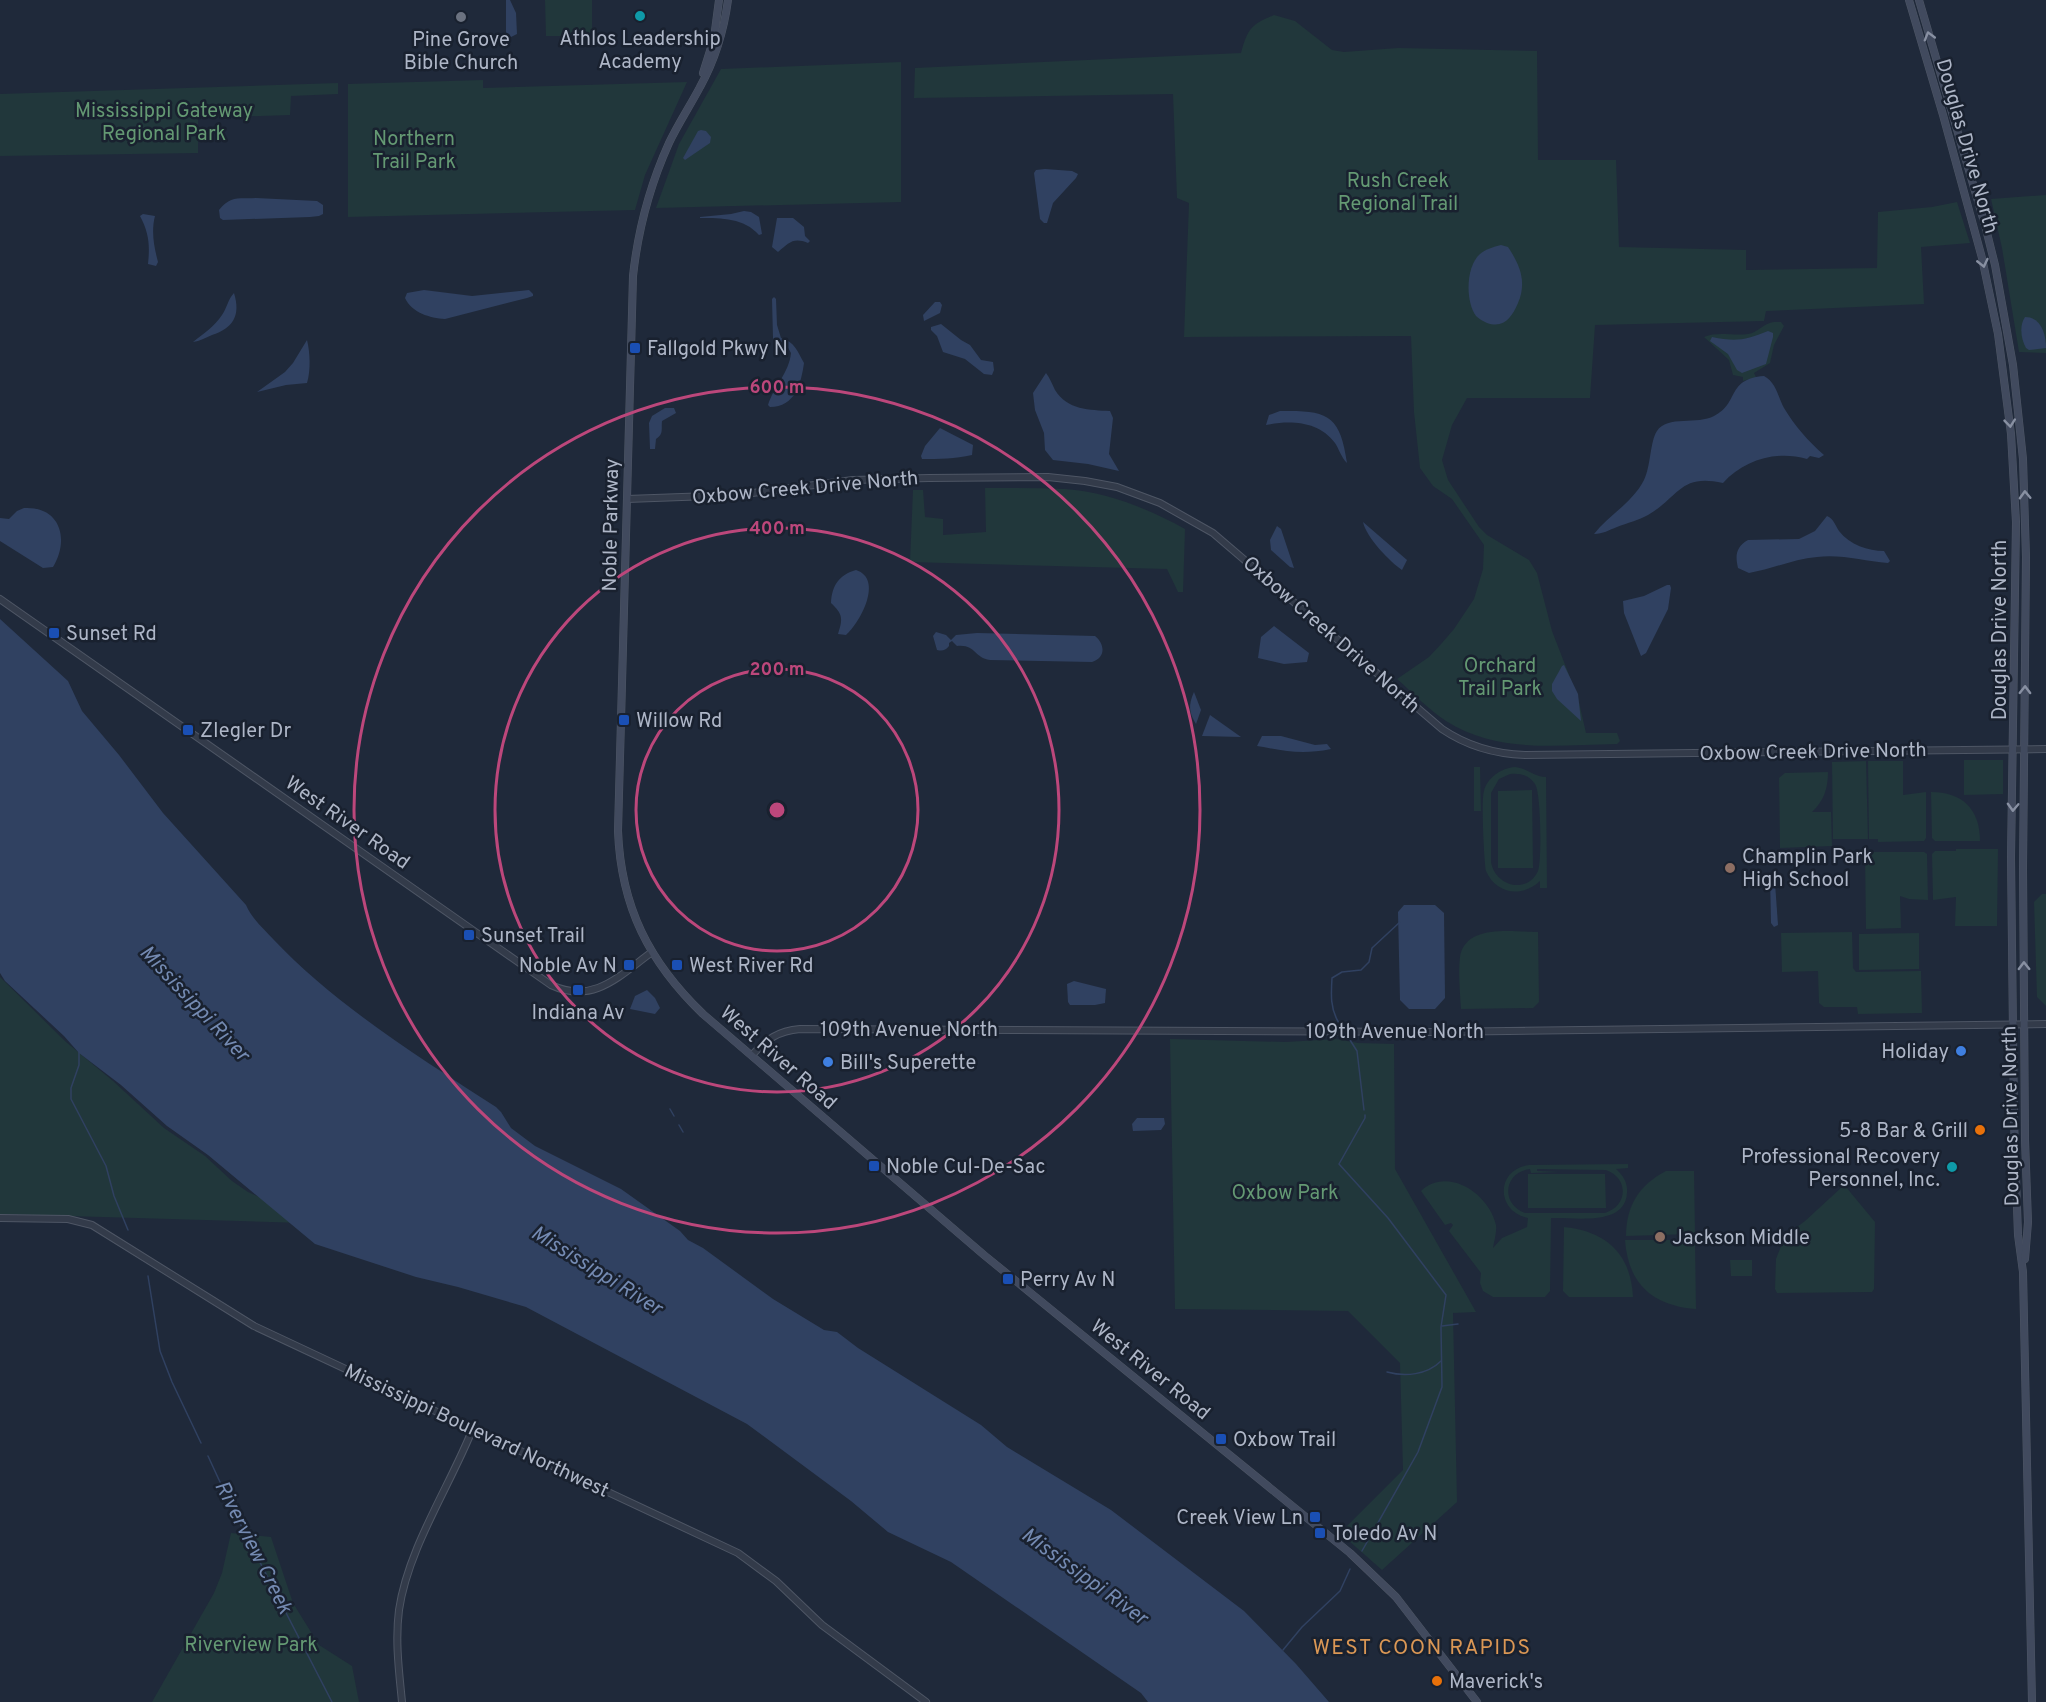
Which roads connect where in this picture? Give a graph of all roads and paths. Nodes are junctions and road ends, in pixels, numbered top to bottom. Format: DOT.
graph roads {
  1 [pos="719,0"];
  2 [pos="728,0"];
  3 [pos="1909,0"];
  4 [pos="1919,0"];
  5 [pos="690,103"];
  6 [pos="627,499"];
  7 [pos="0,599"];
  8 [pos="2024,748"];
  9 [pos="2046,748"];
  10 [pos="2014,749"];
  11 [pos="652,952"];
  12 [pos="2046,1024"];
  13 [pos="2013,1025"];
  14 [pos="2025,1025"];
  15 [pos="752,1055"];
  16 [pos="0,1218"];
  17 [pos="2023,1272"];
  18 [pos="473,1428"];
  19 [pos="402,1702"];
  20 [pos="927,1702"];
  21 [pos="1477,1702"];
  22 [pos="2032,1702"];
  1 -- 5 [label="main road, Noble Parkway"];
  2 -- 5 [label="main road, Noble Parkway"];
  3 -- 10 [label="main road, Douglas Drive North, one-way"];
  8 -- 4 [label="main road, Douglas Drive North, one-way"];
  5 -- 6 [label="main road, Noble Parkway"];
  6 -- 10 [label="street, Oxbow Creek Drive North"];
  6 -- 11 [label="main road, Noble Parkway"];
  7 -- 11 [label="street, West River Road"];
  8 -- 9 [label="street, Oxbow Creek Drive North"];
  8 -- 10 [label="street, Oxbow Creek Drive North"];
  14 -- 8 [label="main road, Douglas Drive North, one-way"];
  10 -- 13 [label="main road, Douglas Drive North, one-way"];
  11 -- 15 [label="main road, West River Road"];
  12 -- 14 [label="street, 109th Avenue North"];
  13 -- 14 [label="street, 109th Avenue North"];
  13 -- 15 [label="street, 109th Avenue North"];
  13 -- 17 [label="main road, Douglas Drive North"];
  14 -- 17 [label="main road, Douglas Drive North"];
  15 -- 21 [label="main road, West River Road"];
  16 -- 18 [label="street, Mississippi Boulevard Northwest"];
  17 -- 22 [label="main road, Douglas Drive North"];
  18 -- 19 [label="street"];
  18 -- 20 [label="street, Mississippi Boulevard Northwest"];
}
